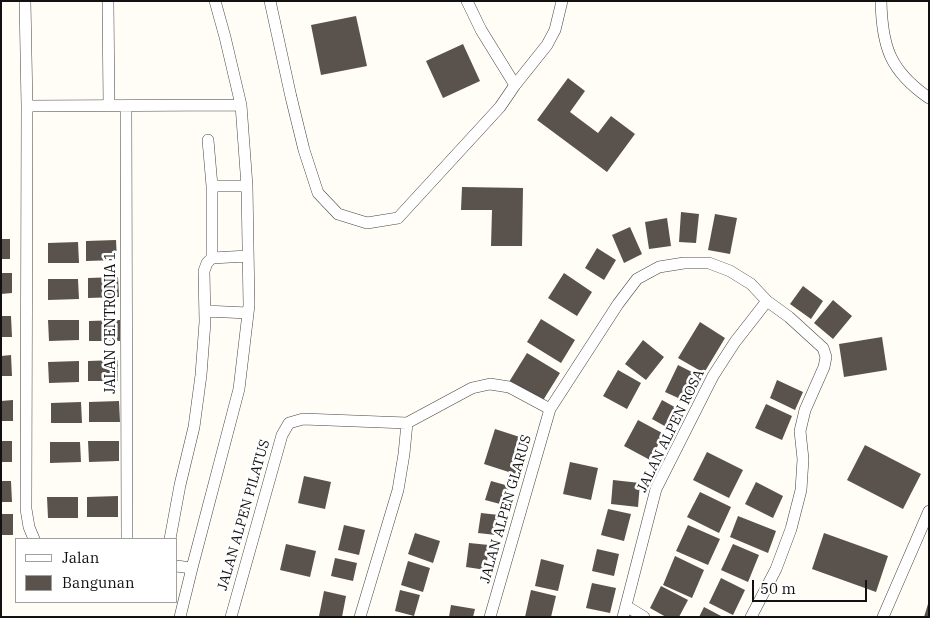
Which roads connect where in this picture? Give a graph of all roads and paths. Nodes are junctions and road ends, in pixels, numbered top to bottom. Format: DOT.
graph roads {
  1 [pos="25,1"];
  2 [pos="108,1"];
  3 [pos="215,1"];
  4 [pos="270,1"];
  5 [pos="468,1"];
  6 [pos="562,1"];
  7 [pos="881,1"];
  8 [pos="515,85"];
  9 [pos="929,98"];
  10 [pos="241,105"];
  11 [pos="28,106"];
  12 [pos="109,106"];
  13 [pos="126,106"];
  14 [pos="208,140"];
  15 [pos="212,186"];
  16 [pos="248,186"];
  17 [pos="248,256"];
  18 [pos="212,258"];
  19 [pos="767,301"];
  20 [pos="204,311"];
  21 [pos="248,313"];
  22 [pos="550,409"];
  23 [pos="407,423"];
  24 [pos="929,511"];
  25 [pos="34,538"];
  26 [pos="127,538"];
  27 [pos="170,538"];
  28 [pos="178,566"];
  29 [pos="192,568"];
  30 [pos="624,611"];
  31 [pos="180,617"];
  32 [pos="231,617"];
  33 [pos="360,617"];
  34 [pos="490,617"];
  35 [pos="644,617"];
  36 [pos="751,617"];
  37 [pos="883,617"];
  1 -- 11 [label="street"];
  2 -- 12 [label="street"];
  3 -- 10 [label="street"];
  4 -- 8 [label="street"];
  5 -- 8 [label="street"];
  6 -- 8 [label="street"];
  7 -- 9 [label="street"];
  10 -- 13 [label="street"];
  10 -- 16 [label="street"];
  11 -- 12 [label="street"];
  11 -- 25 [label="street"];
  12 -- 13 [label="street"];
  13 -- 26 [label="street, JALAN CENTRONIA 1"];
  14 -- 15 [label="street"];
  15 -- 16 [label="street"];
  15 -- 18 [label="street"];
  16 -- 17 [label="street"];
  17 -- 18 [label="street"];
  17 -- 21 [label="street"];
  18 -- 20 [label="street"];
  19 -- 22 [label="street, JALAN ALPEN GLARUS"];
  19 -- 30 [label="street, JALAN ALPEN ROSA"];
  19 -- 36 [label="street, JALAN ALPEN GLARUS"];
  20 -- 21 [label="street"];
  20 -- 27 [label="street"];
  21 -- 29 [label="street"];
  22 -- 23 [label="street"];
  22 -- 34 [label="street, JALAN ALPEN GLARUS"];
  23 -- 32 [label="street, JALAN ALPEN PILATUS"];
  23 -- 33 [label="street"];
  24 -- 37 [label="street"];
  28 -- 29 [label="street"];
  29 -- 31 [label="street"];
  30 -- 35 [label="street"];
}
